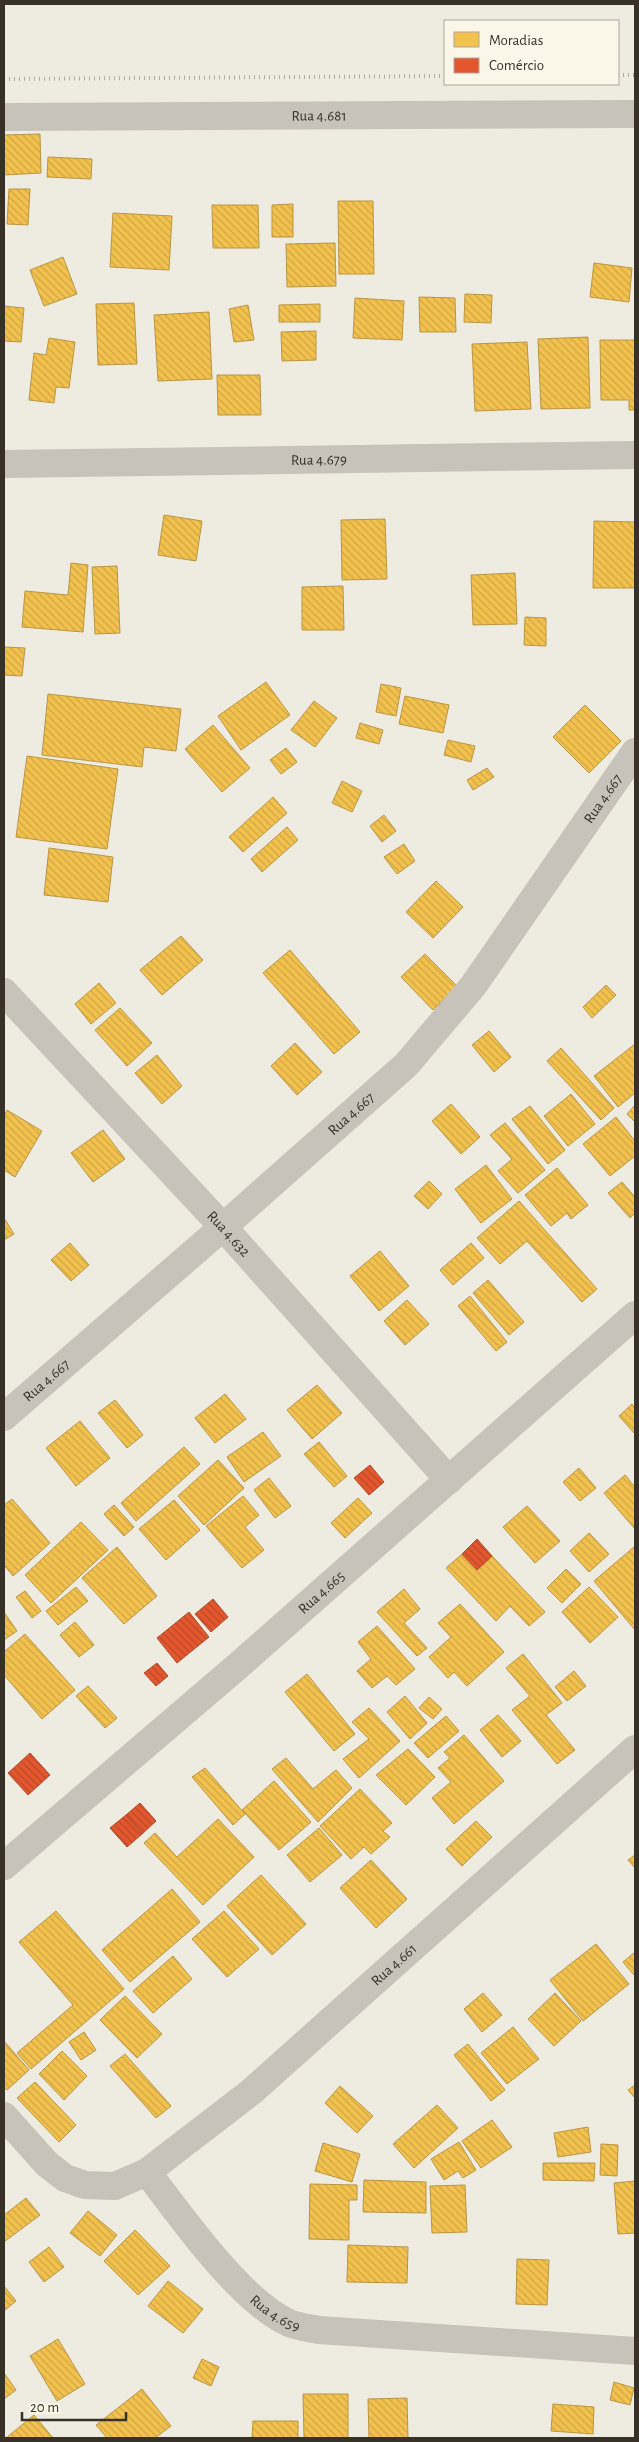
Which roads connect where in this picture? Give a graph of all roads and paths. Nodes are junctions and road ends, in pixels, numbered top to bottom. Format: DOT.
graph roads {
  1 [pos="635,114"];
  2 [pos="4,117"];
  3 [pos="635,455"];
  4 [pos="4,464"];
  5 [pos="635,752"];
  6 [pos="4,992"];
  7 [pos="223,1228"];
  8 [pos="635,1315"];
  9 [pos="4,1417"];
  10 [pos="450,1480"];
  11 [pos="635,1749"];
  12 [pos="4,1866"];
  13 [pos="4,2116"];
  14 [pos="146,2172"];
  15 [pos="635,2351"];
  1 -- 2 [label="street, Rua 4.681"];
  3 -- 4 [label="street, Rua 4.679"];
  5 -- 7 [label="street, Rua 4.667"];
  6 -- 7 [label="street, Rua 4.632"];
  7 -- 9 [label="street, Rua 4.667"];
  7 -- 10 [label="street, Rua 4.632"];
  8 -- 10 [label="street, Rua 4.665"];
  10 -- 12 [label="street, Rua 4.665"];
  11 -- 14 [label="street, Rua 4.661"];
  13 -- 14 [label="street"];
  14 -- 15 [label="street, Rua 4.659"];
}
